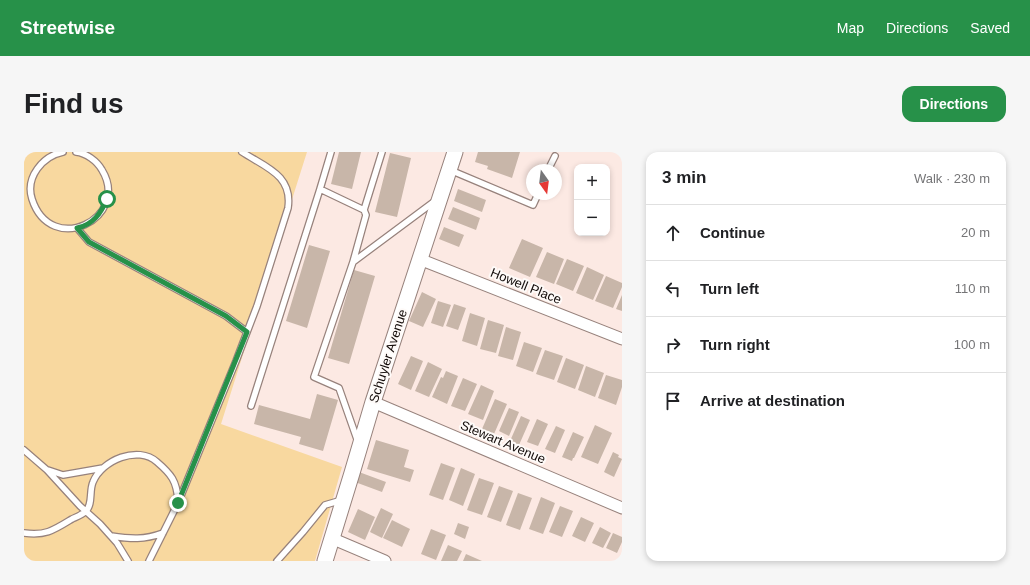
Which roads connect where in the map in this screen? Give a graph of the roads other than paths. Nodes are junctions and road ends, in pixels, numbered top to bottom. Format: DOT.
graph roads {
  1 [pos="62,152"];
  2 [pos="76,152"];
  3 [pos="242,152"];
  4 [pos="331,152"];
  5 [pos="382,152"];
  6 [pos="455,152"];
  7 [pos="555,156"];
  8 [pos="551,164"];
  9 [pos="449,170"];
  10 [pos="320,189"];
  11 [pos="440,197"];
  12 [pos="535,200"];
  13 [pos="364,210"];
  14 [pos="77,228"];
  15 [pos="419,259"];
  16 [pos="352,262"];
  17 [pos="247,332"];
  18 [pos="622,339"];
  19 [pos="373,402"];
  20 [pos="251,406"];
  21 [pos="360,448"];
  22 [pos="24,450"];
  23 [pos="102,468"];
  24 [pos="47,470"];
  25 [pos="344,500"];
  26 [pos="178,503"];
  27 [pos="622,508"];
  28 [pos="86,511"];
  29 [pos="24,533"];
  30 [pos="163,533"];
  31 [pos="111,536"];
  32 [pos="331,538"];
  33 [pos="128,561"];
  34 [pos="150,561"];
  35 [pos="277,561"];
  36 [pos="325,561"];
  37 [pos="386,561"];
  1 -- 14 [label="lane"];
  2 -- 14 [label="lane"];
  3 -- 17 [label="lane"];
  4 -- 10 [label="lane"];
  5 -- 13 [label="lane"];
  6 -- 9 [label="main road, Schuyler Avenue"];
  7 -- 8 [label="lane"];
  9 -- 11 [label="main road, Schuyler Avenue"];
  9 -- 12 [label="lane"];
  10 -- 13 [label="lane"];
  10 -- 20 [label="lane"];
  11 -- 15 [label="main road, Schuyler Avenue"];
  11 -- 16 [label="lane"];
  13 -- 16 [label="lane"];
  14 -- 17 [label="lane"];
  15 -- 18 [label="street, Howell Place"];
  15 -- 19 [label="main road, Schuyler Avenue"];
  16 -- 21 [label="lane"];
  17 -- 26 [label="lane"];
  19 -- 21 [label="main road, Schuyler Avenue"];
  19 -- 27 [label="street, Stewart Avenue"];
  21 -- 25 [label="main road, Schuyler Avenue"];
  22 -- 24 [label="lane"];
  23 -- 24 [label="lane"];
  23 -- 26 [label="lane"];
  23 -- 28 [label="lane"];
  24 -- 28 [label="lane"];
  25 -- 32 [label="main road, Schuyler Avenue"];
  25 -- 35 [label="lane"];
  26 -- 30 [label="lane"];
  28 -- 29 [label="lane"];
  28 -- 31 [label="lane"];
  30 -- 31 [label="lane"];
  30 -- 34 [label="lane"];
  31 -- 33 [label="lane"];
  32 -- 36 [label="main road, Schuyler Avenue"];
  32 -- 37 [label="street"];
}
